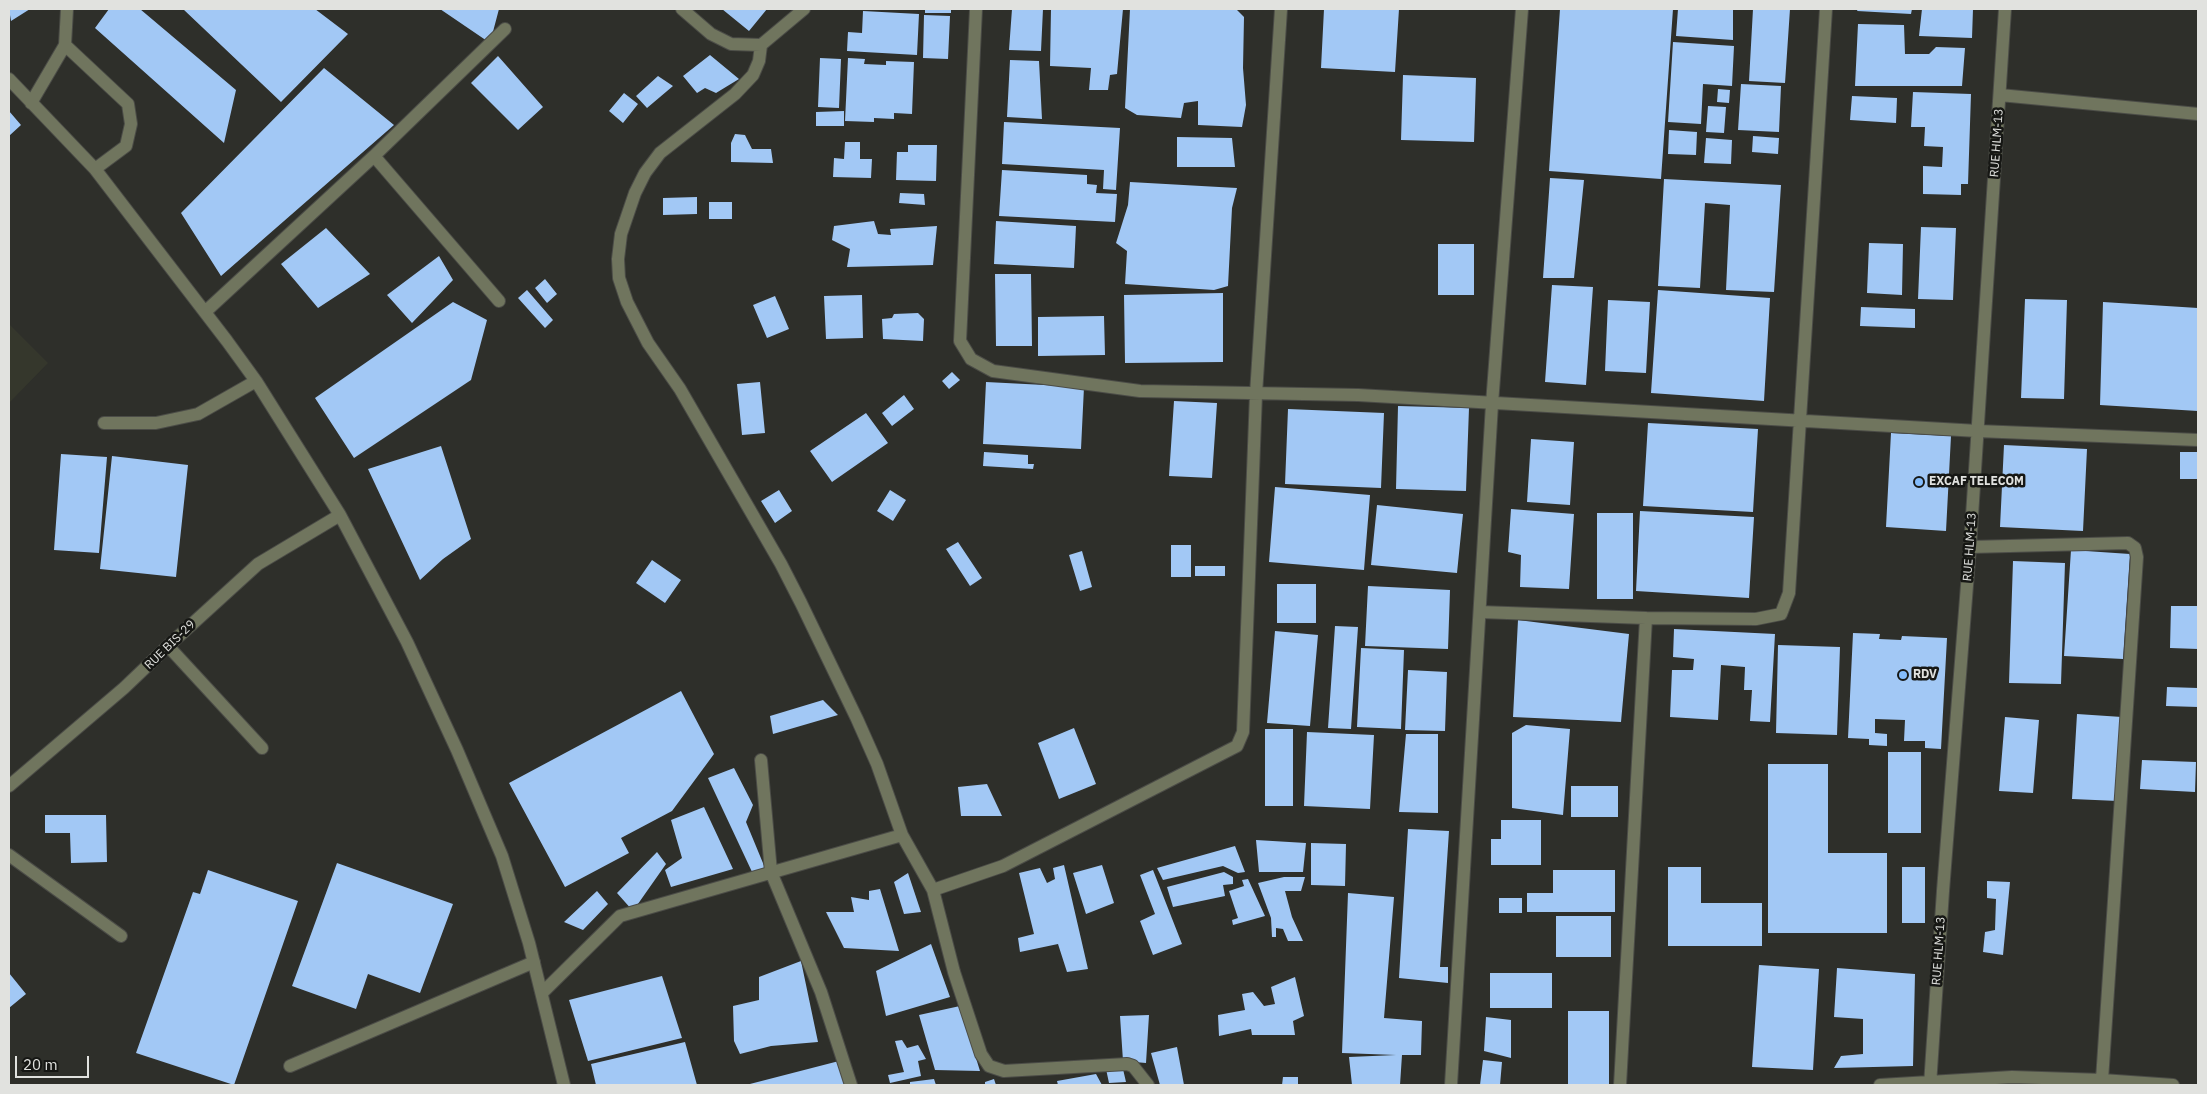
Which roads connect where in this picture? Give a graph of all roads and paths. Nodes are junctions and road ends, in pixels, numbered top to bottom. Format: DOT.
graph roads {
  1 [pos="67,9"];
  2 [pos="682,9"];
  3 [pos="804,9"];
  4 [pos="976,9"];
  5 [pos="1281,9"];
  6 [pos="1522,9"];
  7 [pos="1826,9"];
  8 [pos="2005,9"];
  9 [pos="505,29"];
  10 [pos="64,45"];
  11 [pos="761,45"];
  12 [pos="10,79"];
  13 [pos="2000,95"];
  14 [pos="31,103"];
  15 [pos="2198,114"];
  16 [pos="374,156"];
  17 [pos="94,169"];
  18 [pos="500,301"];
  19 [pos="205,312"];
  20 [pos="256,381"];
  21 [pos="1256,394"];
  22 [pos="1492,404"];
  23 [pos="1802,422"];
  24 [pos="104,423"];
  25 [pos="1978,431"];
  26 [pos="2198,440"];
  27 [pos="340,515"];
  28 [pos="1970,547"];
  29 [pos="1480,612"];
  30 [pos="1646,618"];
  31 [pos="168,646"];
  32 [pos="262,748"];
  33 [pos="760,760"];
  34 [pos="9,786"];
  35 [pos="902,835"];
  36 [pos="9,855"];
  37 [pos="771,872"];
  38 [pos="933,890"];
  39 [pos="121,936"];
  40 [pos="534,962"];
  41 [pos="542,993"];
  42 [pos="290,1066"];
  43 [pos="2102,1080"];
  44 [pos="1930,1083"];
  45 [pos="564,1085"];
  46 [pos="851,1085"];
  47 [pos="1148,1085"];
  48 [pos="1451,1085"];
  49 [pos="1620,1085"];
  50 [pos="1880,1085"];
  51 [pos="2173,1085"];
  1 -- 10 [label="street"];
  2 -- 11 [label="street"];
  3 -- 11 [label="street"];
  4 -- 21 [label="street"];
  5 -- 21 [label="street"];
  6 -- 22 [label="street"];
  7 -- 23 [label="street"];
  8 -- 13 [label="street, RUE HLM-13"];
  9 -- 16 [label="street"];
  10 -- 14 [label="street"];
  10 -- 17 [label="street"];
  11 -- 35 [label="street"];
  12 -- 14 [label="street"];
  13 -- 15 [label="street"];
  13 -- 25 [label="street, RUE HLM-13"];
  14 -- 17 [label="street"];
  16 -- 18 [label="street"];
  16 -- 19 [label="street"];
  17 -- 19 [label="street"];
  19 -- 20 [label="street"];
  20 -- 24 [label="street"];
  20 -- 27 [label="street"];
  21 -- 22 [label="street"];
  21 -- 38 [label="street"];
  22 -- 23 [label="street"];
  22 -- 29 [label="street"];
  23 -- 25 [label="street"];
  23 -- 30 [label="street"];
  25 -- 26 [label="street"];
  25 -- 28 [label="street, RUE HLM-13"];
  27 -- 31 [label="street, RUE BIS-29"];
  27 -- 40 [label="street"];
  28 -- 43 [label="street"];
  28 -- 44 [label="street, RUE HLM-13"];
  29 -- 30 [label="street"];
  29 -- 48 [label="street"];
  30 -- 49 [label="street"];
  31 -- 32 [label="street"];
  31 -- 34 [label="street, RUE BIS-29"];
  33 -- 37 [label="street"];
  35 -- 37 [label="street"];
  35 -- 38 [label="street"];
  36 -- 39 [label="street"];
  37 -- 41 [label="street"];
  37 -- 46 [label="street"];
  38 -- 47 [label="street"];
  40 -- 41 [label="street"];
  40 -- 42 [label="street"];
  41 -- 45 [label="street"];
  43 -- 44 [label="street"];
  43 -- 51 [label="street"];
  44 -- 50 [label="street"];
}
